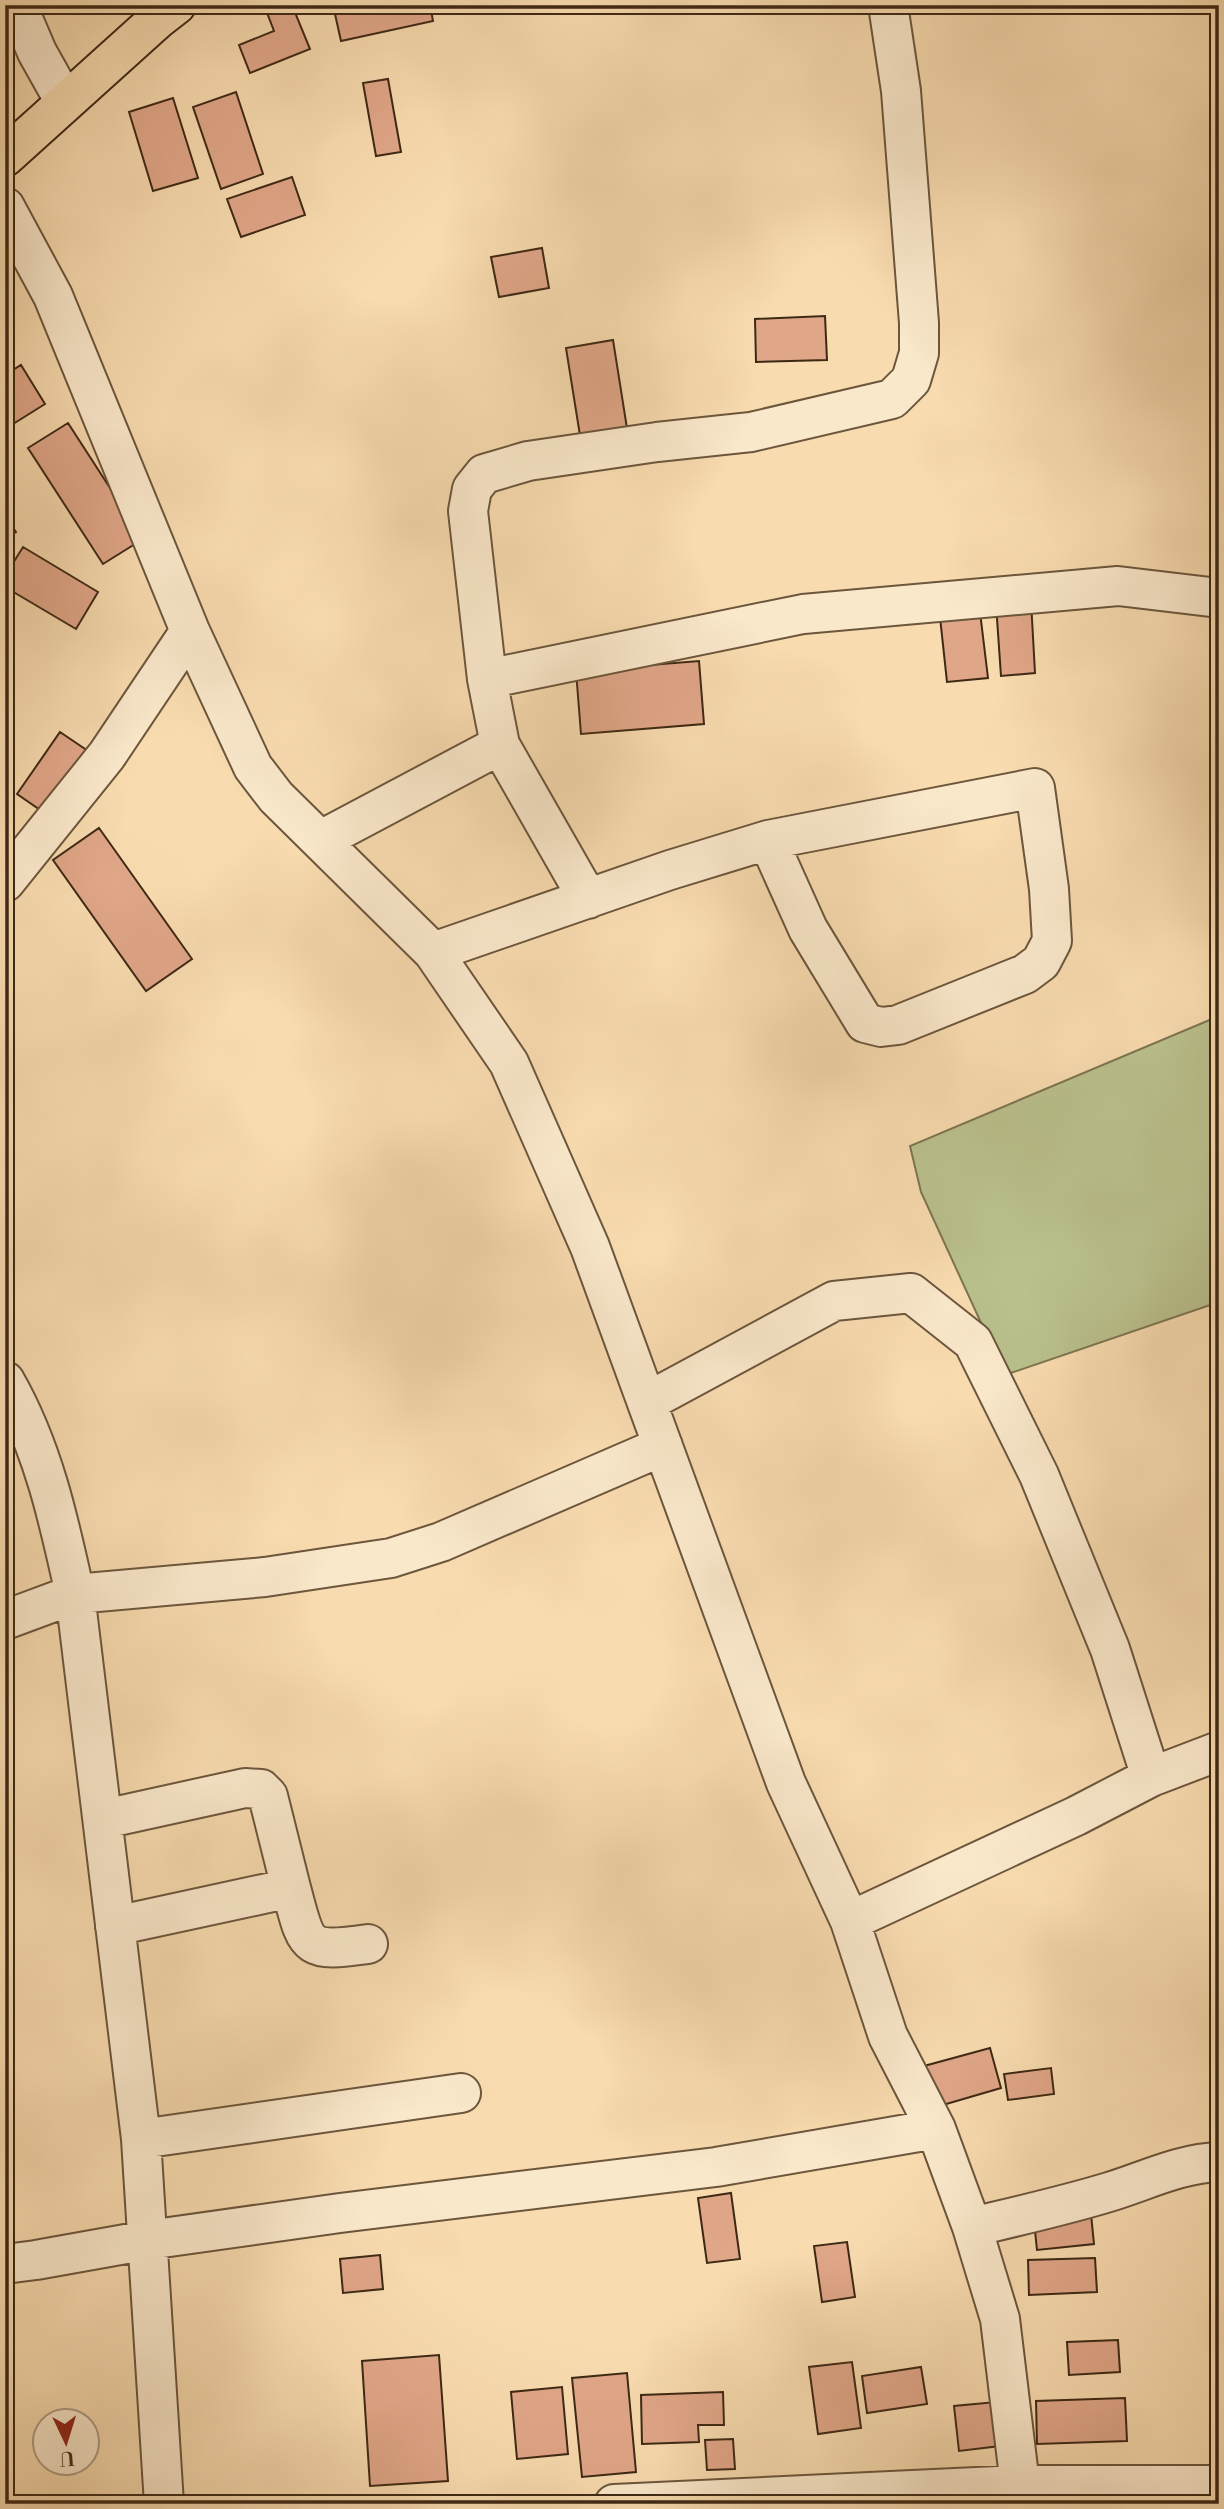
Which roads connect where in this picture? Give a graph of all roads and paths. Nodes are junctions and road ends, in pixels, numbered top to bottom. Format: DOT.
graph roads {
  1 [pos="17,5"];
  2 [pos="176,5"];
  3 [pos="888,5"];
  4 [pos="65,102"];
  5 [pos="5,157"];
  6 [pos="5,207"];
  7 [pos="1219,598"];
  8 [pos="190,631"];
  9 [pos="487,679"];
  10 [pos="500,745"];
  11 [pos="321,840"];
  12 [pos="768,840"];
  13 [pos="5,882"];
  14 [pos="588,899"];
  15 [pos="433,953"];
  16 [pos="5,1381"];
  17 [pos="647,1402"];
  18 [pos="663,1446"];
  19 [pos="75,1594"];
  20 [pos="5,1620"];
  21 [pos="1219,1751"];
  22 [pos="1151,1777"];
  23 [pos="104,1819"];
  24 [pos="291,1888"];
  25 [pos="850,1921"];
  26 [pos="116,1926"];
  27 [pos="368,1944"];
  28 [pos="461,2093"];
  29 [pos="936,2129"];
  30 [pos="141,2139"];
  31 [pos="1219,2162"];
  32 [pos="972,2227"];
  33 [pos="148,2240"];
  34 [pos="5,2264"];
  35 [pos="1020,2485"];
  36 [pos="1219,2485"];
  37 [pos="849,2498"];
  38 [pos="164,2504"];
  39 [pos="614,2504"];
  1 -- 4 [label="street"];
  2 -- 4 [label="main road"];
  3 -- 9 [label="street"];
  4 -- 5 [label="main road"];
  6 -- 8 [label="street"];
  7 -- 9 [label="street"];
  8 -- 11 [label="street"];
  8 -- 13 [label="street"];
  9 -- 10 [label="street"];
  10 -- 11 [label="street"];
  10 -- 14 [label="street"];
  11 -- 15 [label="street"];
  12 -- 12 [label="street"];
  12 -- 14 [label="street"];
  14 -- 15 [label="street"];
  15 -- 17 [label="street"];
  16 -- 19 [label="street"];
  17 -- 18 [label="street"];
  17 -- 22 [label="street"];
  18 -- 19 [label="street"];
  18 -- 25 [label="street"];
  19 -- 20 [label="street"];
  19 -- 23 [label="street"];
  21 -- 22 [label="street"];
  22 -- 25 [label="street"];
  23 -- 24 [label="street"];
  23 -- 26 [label="street"];
  24 -- 26 [label="street"];
  24 -- 27 [label="street"];
  25 -- 29 [label="street"];
  26 -- 30 [label="street"];
  28 -- 30 [label="street"];
  29 -- 32 [label="street"];
  29 -- 33 [label="street"];
  30 -- 33 [label="street"];
  31 -- 32 [label="street"];
  32 -- 35 [label="street"];
  33 -- 34 [label="street"];
  33 -- 38 [label="street"];
  35 -- 36 [label="street"];
  35 -- 37 [label="street"];
  37 -- 39 [label="street"];
}
